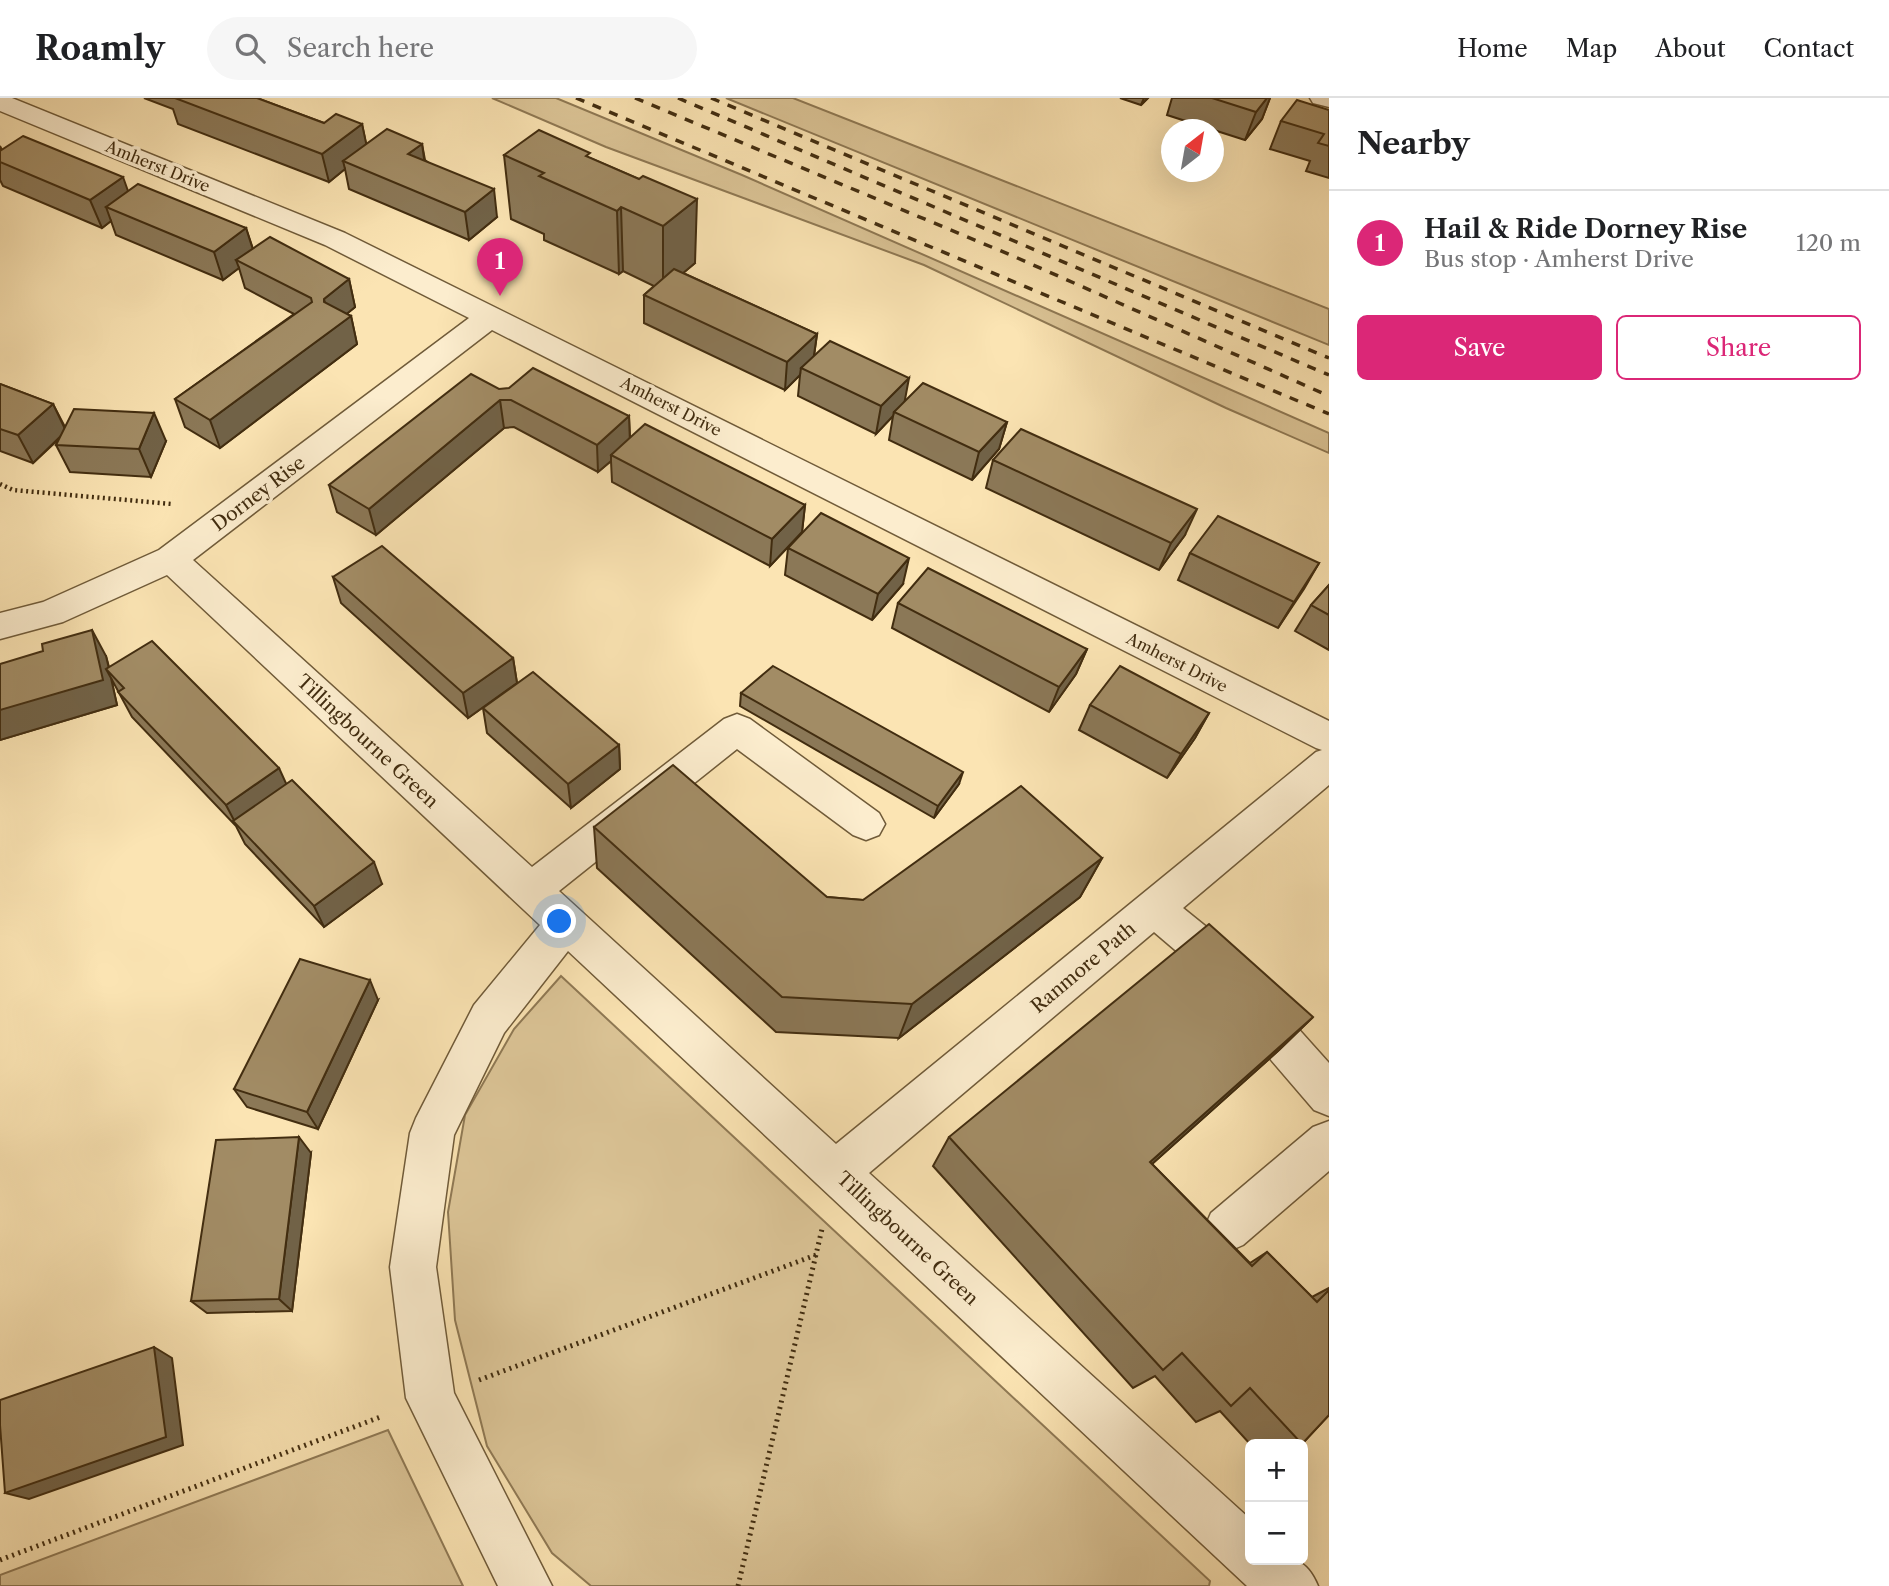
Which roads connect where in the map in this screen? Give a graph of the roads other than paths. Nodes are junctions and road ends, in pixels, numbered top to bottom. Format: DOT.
graph roads {
  1 [pos="1322,98"];
  2 [pos="1329,100"];
  3 [pos="0,102"];
  4 [pos="492,316"];
  5 [pos="171,559"];
  6 [pos="0,626"];
  7 [pos="1329,738"];
  8 [pos="1329,763"];
  9 [pos="866,824"];
  10 [pos="530,891"];
  11 [pos="1154,908"];
  12 [pos="566,923"];
  13 [pos="1329,1094"];
  14 [pos="1329,1142"];
  15 [pos="836,1172"];
  16 [pos="1227,1228"];
  17 [pos="1266,1572"];
  18 [pos="526,1586"];
  1 -- 2 [label="street"];
  3 -- 4 [label="street, Amherst Drive"];
  4 -- 5 [label="street, Dorney Rise"];
  4 -- 7 [label="street, Amherst Drive"];
  5 -- 6 [label="street, Dorney Rise"];
  5 -- 10 [label="street, Tillingbourne Green"];
  8 -- 11 [label="street, Ranmore Path"];
  9 -- 10 [label="street"];
  10 -- 12 [label="street, Tillingbourne Green"];
  11 -- 13 [label="street"];
  11 -- 15 [label="street, Ranmore Path"];
  12 -- 15 [label="street, Tillingbourne Green"];
  12 -- 18 [label="street"];
  14 -- 16 [label="street"];
  15 -- 17 [label="street, Tillingbourne Green"];
}
